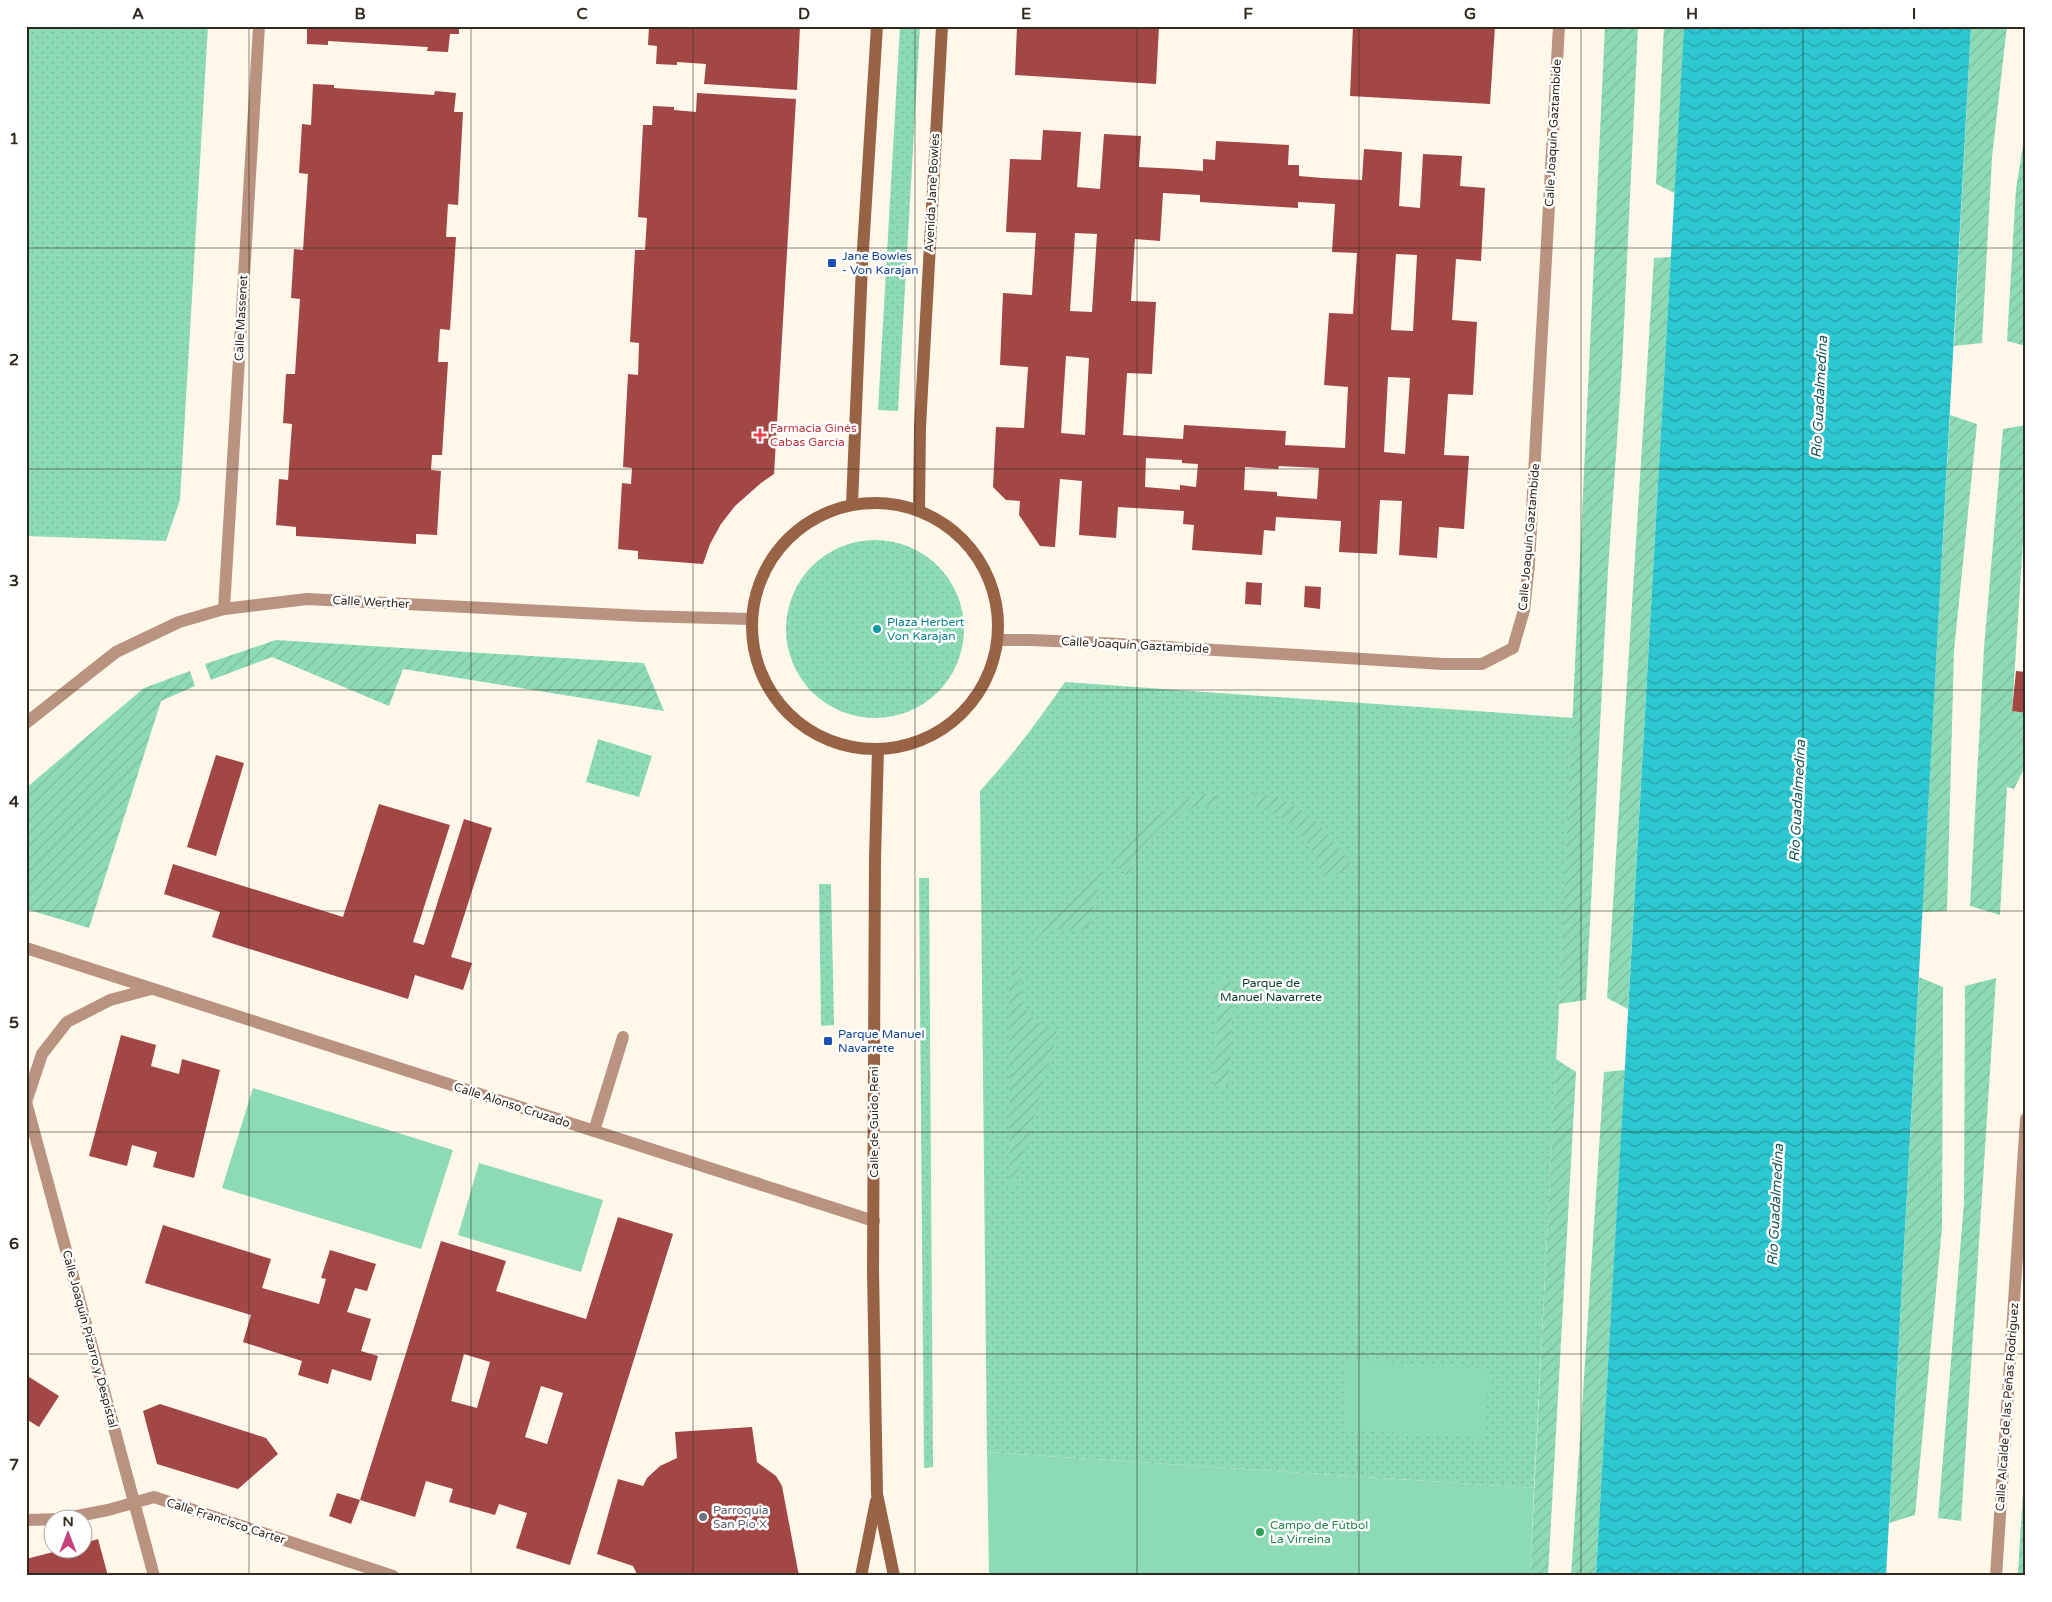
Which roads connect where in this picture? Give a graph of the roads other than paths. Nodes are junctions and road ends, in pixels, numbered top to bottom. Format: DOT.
graph roads {
  1 [pos="259,26"];
  2 [pos="877,26"];
  3 [pos="942,26"];
  4 [pos="1559,26"];
  5 [pos="852,504"];
  6 [pos="918,509"];
  7 [pos="224,609"];
  8 [pos="750,619"];
  9 [pos="999,640"];
  10 [pos="26,723"];
  11 [pos="878,749"];
  12 [pos="26,948"];
  13 [pos="151,989"];
  14 [pos="623,1037"];
  15 [pos="26,1102"];
  16 [pos="2026,1119"];
  17 [pos="594,1131"];
  18 [pos="2024,1181"];
  19 [pos="874,1221"];
  20 [pos="877,1494"];
  21 [pos="133,1503"];
  22 [pos="26,1520"];
  23 [pos="154,1576"];
  24 [pos="393,1576"];
  25 [pos="861,1576"];
  26 [pos="894,1576"];
  27 [pos="1996,1576"];
  1 -- 7 [label="street, Calle Massenet"];
  2 -- 5 [label="main road"];
  3 -- 6 [label="main road, Avenida Jane Bowles"];
  4 -- 9 [label="street, Calle Joaquín Gaztambide"];
  5 -- 6 [label="main road"];
  5 -- 8 [label="main road"];
  6 -- 9 [label="main road"];
  7 -- 8 [label="street, Calle Werther"];
  7 -- 10 [label="street, Calle Werther"];
  8 -- 11 [label="main road"];
  9 -- 11 [label="main road"];
  11 -- 19 [label="main road, Calle de Guido Reni"];
  12 -- 13 [label="street, Calle Alonso Cruzado"];
  13 -- 15 [label="street"];
  13 -- 17 [label="street, Calle Alonso Cruzado"];
  14 -- 17 [label="street"];
  15 -- 21 [label="street, Calle Joaquín Pizarro y Despistal"];
  16 -- 18 [label="street, Calle Alcalde de las Peñas Rodríguez"];
  17 -- 19 [label="street, Calle Alonso Cruzado"];
  18 -- 27 [label="street, Calle Alcalde de las Peñas Rodríguez"];
  19 -- 20 [label="main road, Calle de Guido Reni"];
  20 -- 25 [label="main road, Calle de Guido Reni"];
  20 -- 26 [label="main road, Calle de Guido Reni"];
  21 -- 22 [label="street, Calle Francisco Carter"];
  21 -- 23 [label="street, Calle Joaquín Pizarro y Despistal"];
  21 -- 24 [label="street, Calle Francisco Carter"];
}
